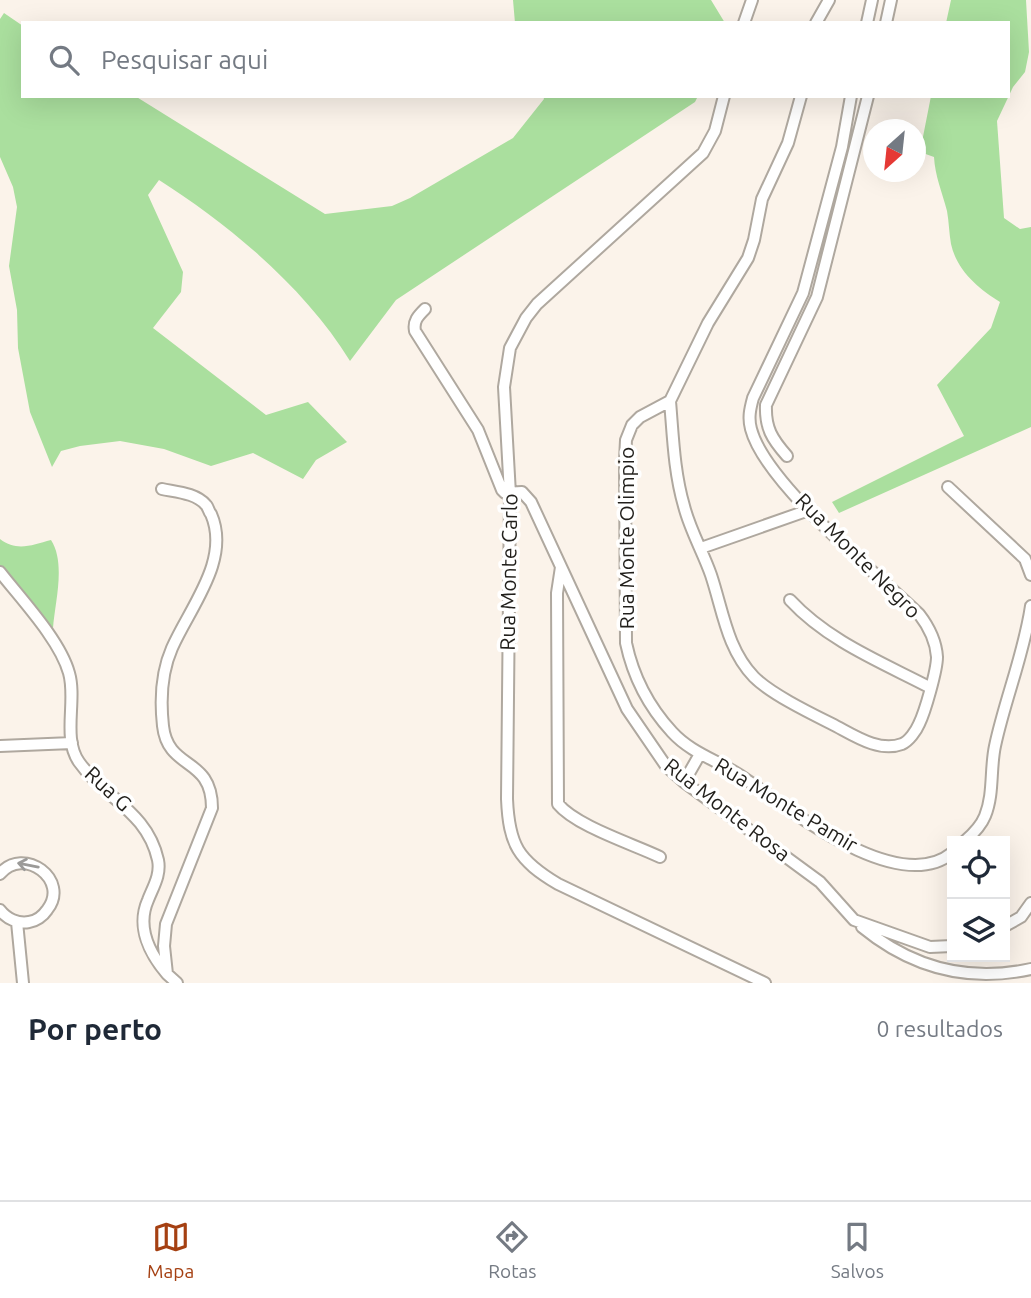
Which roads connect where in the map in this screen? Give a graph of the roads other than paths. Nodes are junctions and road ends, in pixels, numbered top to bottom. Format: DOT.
graph roads {
  1 [pos="752,0"];
  2 [pos="829,0"];
  3 [pos="872,0"];
  4 [pos="891,0"];
  5 [pos="745,21"];
  6 [pos="817,21"];
  7 [pos="867,21"];
  8 [pos="886,21"];
  9 [pos="723,98"];
  10 [pos="800,98"];
  11 [pos="851,98"];
  12 [pos="868,98"];
  13 [pos="425,309"];
  14 [pos="670,401"];
  15 [pos="787,456"];
  16 [pos="948,487"];
  17 [pos="162,489"];
  18 [pos="510,494"];
  19 [pos="809,510"];
  20 [pos="701,548"];
  21 [pos="561,567"];
  22 [pos="0,572"];
  23 [pos="1031,575"];
  24 [pos="790,600"];
  25 [pos="1031,606"];
  26 [pos="929,687"];
  27 [pos="72,743"];
  28 [pos="0,746"];
  29 [pos="700,754"];
  30 [pos="684,782"];
  31 [pos="970,836"];
  32 [pos="947,855"];
  33 [pos="660,857"];
  34 [pos="0,874"];
  35 [pos="1031,904"];
  36 [pos="0,910"];
  37 [pos="854,920"];
  38 [pos="17,922"];
  39 [pos="1010,923"];
  40 [pos="947,946"];
  41 [pos="1031,969"];
  42 [pos="167,974"];
  43 [pos="23,983"];
  44 [pos="177,983"];
  45 [pos="765,983"];
  1 -- 5 [label="street"];
  2 -- 6 [label="street"];
  3 -- 7 [label="street"];
  4 -- 8 [label="street"];
  9 -- 18 [label="street, Rua Monte Carlo"];
  10 -- 14 [label="street"];
  11 -- 19 [label="street, Rua Monte Negro"];
  12 -- 15 [label="street"];
  13 -- 18 [label="street"];
  14 -- 20 [label="street, Rua Monte Negro"];
  14 -- 29 [label="street, Rua Monte Olimpio"];
  16 -- 23 [label="street"];
  17 -- 42 [label="street"];
  18 -- 21 [label="street, Rua Monte Rosa"];
  18 -- 45 [label="street, Rua Monte Carlo"];
  19 -- 20 [label="street"];
  19 -- 26 [label="street, Rua Monte Negro"];
  20 -- 26 [label="street, Rua Monte Negro"];
  21 -- 30 [label="street, Rua Monte Rosa"];
  21 -- 33 [label="street"];
  22 -- 27 [label="street, Rua G"];
  24 -- 26 [label="street"];
  25 -- 31 [label="street"];
  27 -- 28 [label="street"];
  27 -- 42 [label="street, Rua G"];
  29 -- 30 [label="street"];
  29 -- 32 [label="street, Rua Monte Pamir"];
  30 -- 37 [label="street, Rua Monte Rosa"];
  38 -- 34 [label="street, one-way"];
  35 -- 39 [label="street"];
  36 -- 38 [label="street"];
  37 -- 40 [label="street, Rua Monte Rosa"];
  37 -- 41 [label="street"];
  38 -- 43 [label="street"];
  42 -- 44 [label="street, Rua G"];
}
